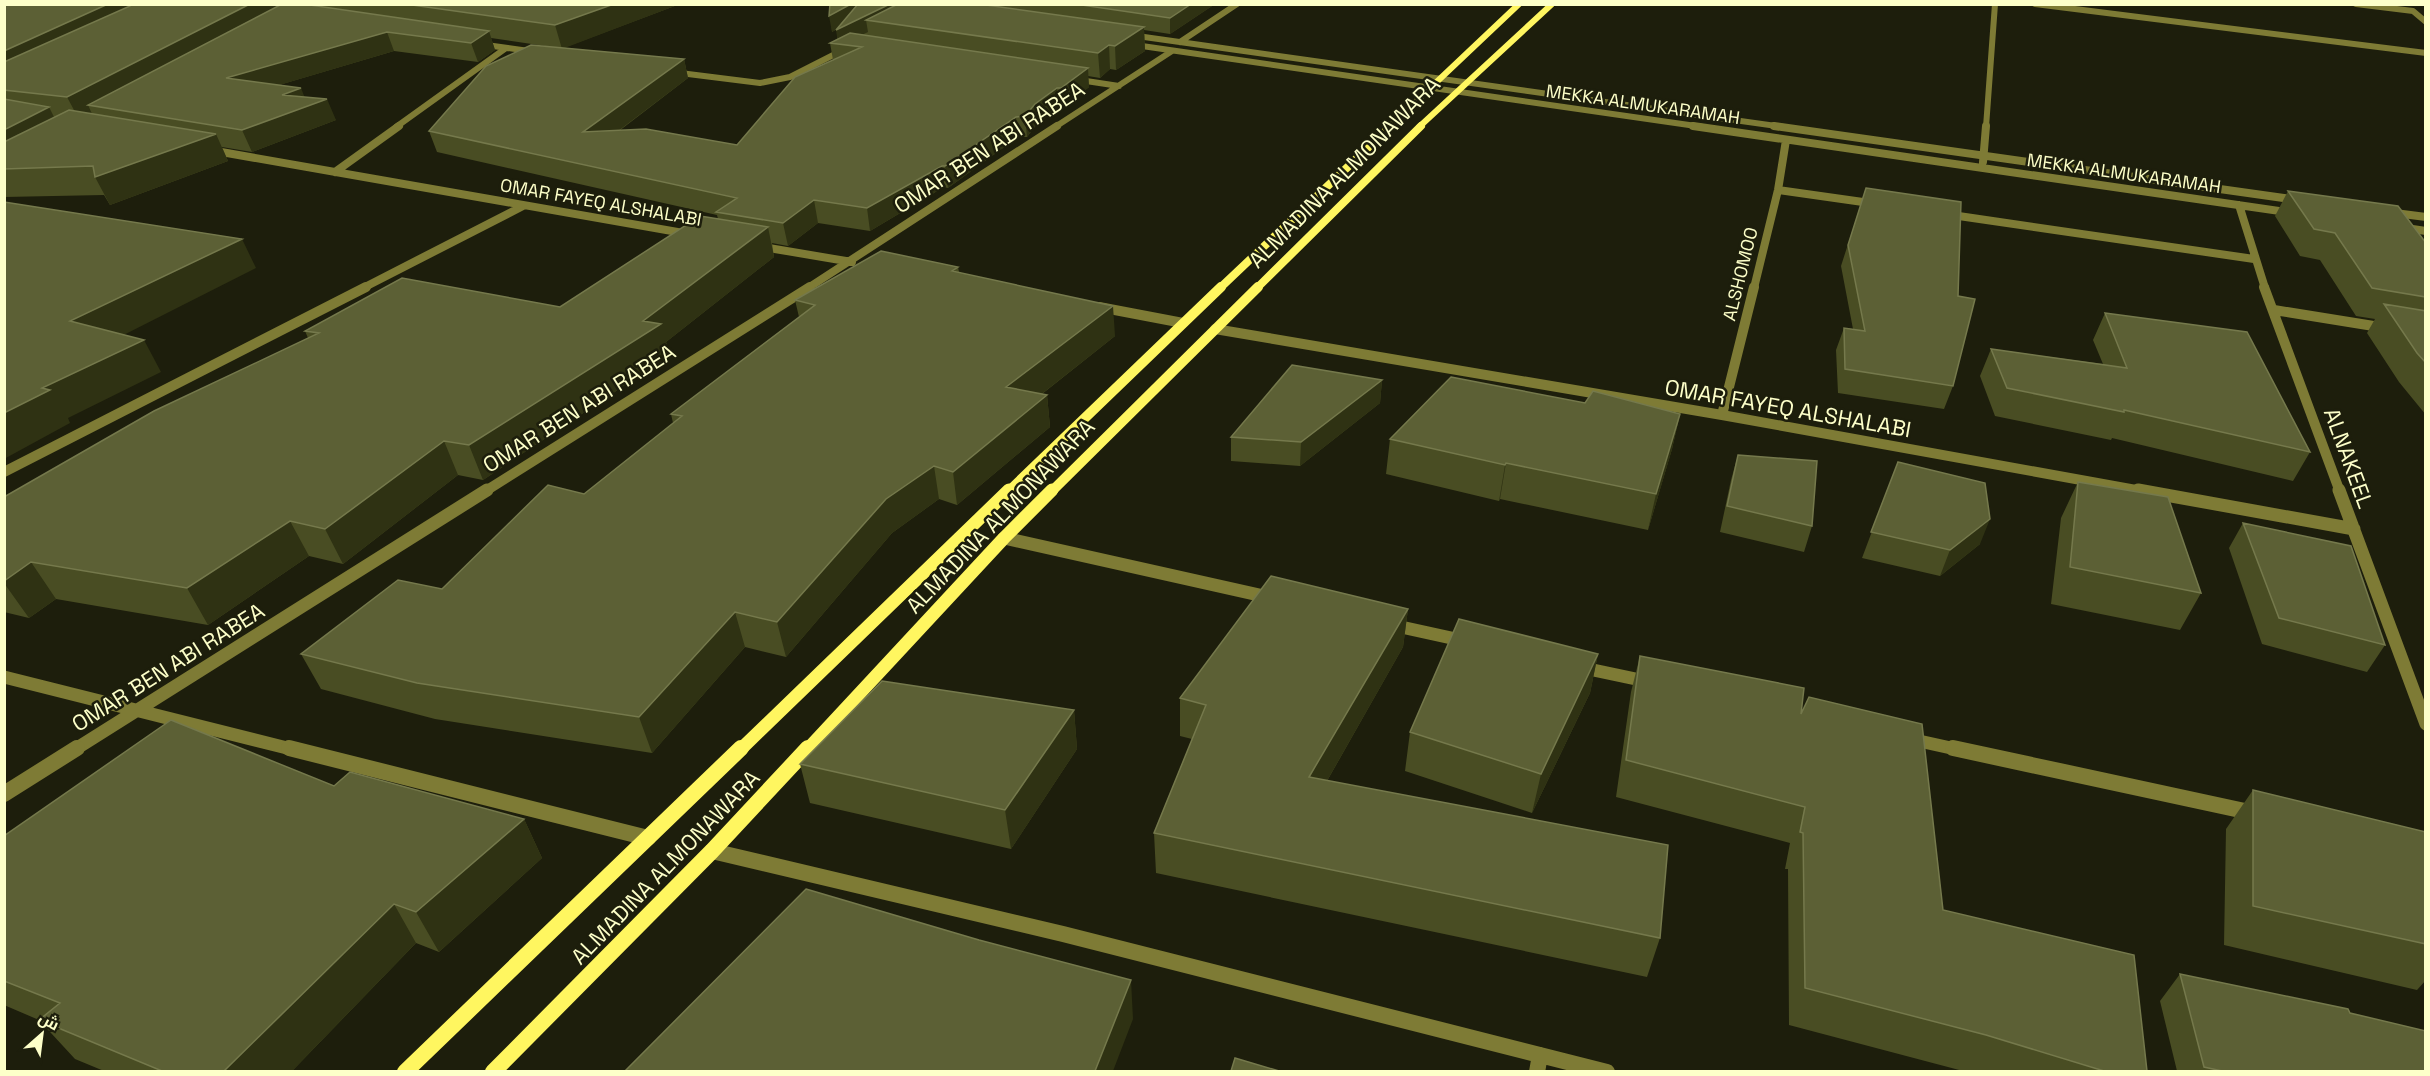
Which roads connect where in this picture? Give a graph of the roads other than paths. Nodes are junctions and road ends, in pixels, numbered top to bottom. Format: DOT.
graph roads {
  1 [pos="1237,4"];
  2 [pos="1519,4"];
  3 [pos="1552,4"];
  4 [pos="1995,4"];
  5 [pos="2036,4"];
  6 [pos="2356,4"];
  7 [pos="2426,22"];
  8 [pos="1122,33"];
  9 [pos="1114,42"];
  10 [pos="1180,42"];
  11 [pos="471,43"];
  12 [pos="852,46"];
  13 [pos="506,48"];
  14 [pos="1172,51"];
  15 [pos="540,53"];
  16 [pos="2426,54"];
  17 [pos="664,71"];
  18 [pos="1061,77"];
  19 [pos="1439,78"];
  20 [pos="1465,82"];
  21 [pos="1119,86"];
  22 [pos="1428,88"];
  23 [pos="1455,92"];
  24 [pos="1786,140"];
  25 [pos="198,148"];
  26 [pos="1984,155"];
  27 [pos="1983,168"];
  28 [pos="335,172"];
  29 [pos="1778,190"];
  30 [pos="2313,202"];
  31 [pos="1882,205"];
  32 [pos="2239,205"];
  33 [pos="523,206"];
  34 [pos="2380,211"];
  35 [pos="1940,213"];
  36 [pos="2298,213"];
  37 [pos="2426,217"];
  38 [pos="2391,226"];
  39 [pos="2426,231"];
  40 [pos="698,236"];
  41 [pos="744,244"];
  42 [pos="2254,259"];
  43 [pos="855,263"];
  44 [pos="1091,306"];
  45 [pos="2274,310"];
  46 [pos="1183,323"];
  47 [pos="1215,329"];
  48 [pos="2402,331"];
  49 [pos="1722,415"];
  50 [pos="4,472"];
  51 [pos="2354,530"];
  52 [pos="1004,538"];
  53 [pos="1283,601"];
  54 [pos="1376,621"];
  55 [pos="1481,645"];
  56 [pos="1562,663"];
  57 [pos="4,677"];
  58 [pos="1667,686"];
  59 [pos="136,709"];
  60 [pos="2426,724"];
  61 [pos="1901,737"];
  62 [pos="4,794"];
  63 [pos="2274,818"];
  64 [pos="648,838"];
  65 [pos="712,851"];
  66 [pos="1538,1063"];
  67 [pos="405,1071"];
  68 [pos="493,1071"];
  69 [pos="1607,1071"];
  1 -- 10 [label="street"];
  2 -- 19 [label="main road"];
  3 -- 20 [label="main road, ALMADINA ALMONAWARA"];
  4 -- 26 [label="street"];
  5 -- 16 [label="street"];
  6 -- 7 [label="street"];
  8 -- 10 [label="street, MEKKA ALMUKARAMAH"];
  9 -- 14 [label="street, MEKKA ALMUKARAMAH"];
  10 -- 19 [label="street, MEKKA ALMUKARAMAH"];
  11 -- 13 [label="street"];
  12 -- 17 [label="street"];
  13 -- 15 [label="street"];
  13 -- 28 [label="street"];
  14 -- 21 [label="street, OMAR BEN ABI RABEA"];
  14 -- 22 [label="street, MEKKA ALMUKARAMAH"];
  18 -- 21 [label="street"];
  19 -- 20 [label="street, MEKKA ALMUKARAMAH"];
  19 -- 22 [label="main road"];
  20 -- 23 [label="main road, ALMADINA ALMONAWARA"];
  20 -- 26 [label="street, MEKKA ALMUKARAMAH"];
  21 -- 43 [label="street, OMAR BEN ABI RABEA"];
  22 -- 23 [label="street, MEKKA ALMUKARAMAH"];
  22 -- 46 [label="main road"];
  23 -- 24 [label="street, MEKKA ALMUKARAMAH"];
  23 -- 47 [label="main road, ALMADINA ALMONAWARA"];
  24 -- 27 [label="street, MEKKA ALMUKARAMAH"];
  24 -- 29 [label="street, ALSHOMOO"];
  25 -- 28 [label="street, OMAR FAYEQ ALSHALABI"];
  26 -- 27 [label="street"];
  26 -- 30 [label="street, MEKKA ALMUKARAMAH"];
  27 -- 32 [label="street, MEKKA ALMUKARAMAH"];
  28 -- 33 [label="street, OMAR FAYEQ ALSHALABI"];
  29 -- 31 [label="street"];
  29 -- 49 [label="street, ALSHOMOO"];
  32 -- 36 [label="street, MEKKA ALMUKARAMAH"];
  32 -- 42 [label="street, ALNAKEEL"];
  33 -- 40 [label="street, OMAR FAYEQ ALSHALABI"];
  33 -- 50 [label="street"];
  34 -- 37 [label="street"];
  35 -- 42 [label="street"];
  38 -- 39 [label="street"];
  41 -- 43 [label="street"];
  42 -- 45 [label="street, ALNAKEEL"];
  43 -- 59 [label="street, OMAR BEN ABI RABEA"];
  44 -- 46 [label="street"];
  45 -- 48 [label="street"];
  45 -- 51 [label="street, ALNAKEEL"];
  46 -- 64 [label="main road"];
  47 -- 49 [label="street, OMAR FAYEQ ALSHALABI"];
  47 -- 52 [label="main road, ALMADINA ALMONAWARA"];
  49 -- 51 [label="street, OMAR FAYEQ ALSHALABI"];
  51 -- 60 [label="street, ALNAKEEL"];
  52 -- 53 [label="street"];
  52 -- 65 [label="main road, ALMADINA ALMONAWARA"];
  54 -- 55 [label="street"];
  56 -- 58 [label="street"];
  57 -- 59 [label="street"];
  59 -- 62 [label="street, OMAR BEN ABI RABEA"];
  59 -- 64 [label="street"];
  61 -- 63 [label="street"];
  64 -- 67 [label="main road"];
  65 -- 66 [label="street"];
  65 -- 68 [label="main road, ALMADINA ALMONAWARA"];
  66 -- 69 [label="street"];
}
